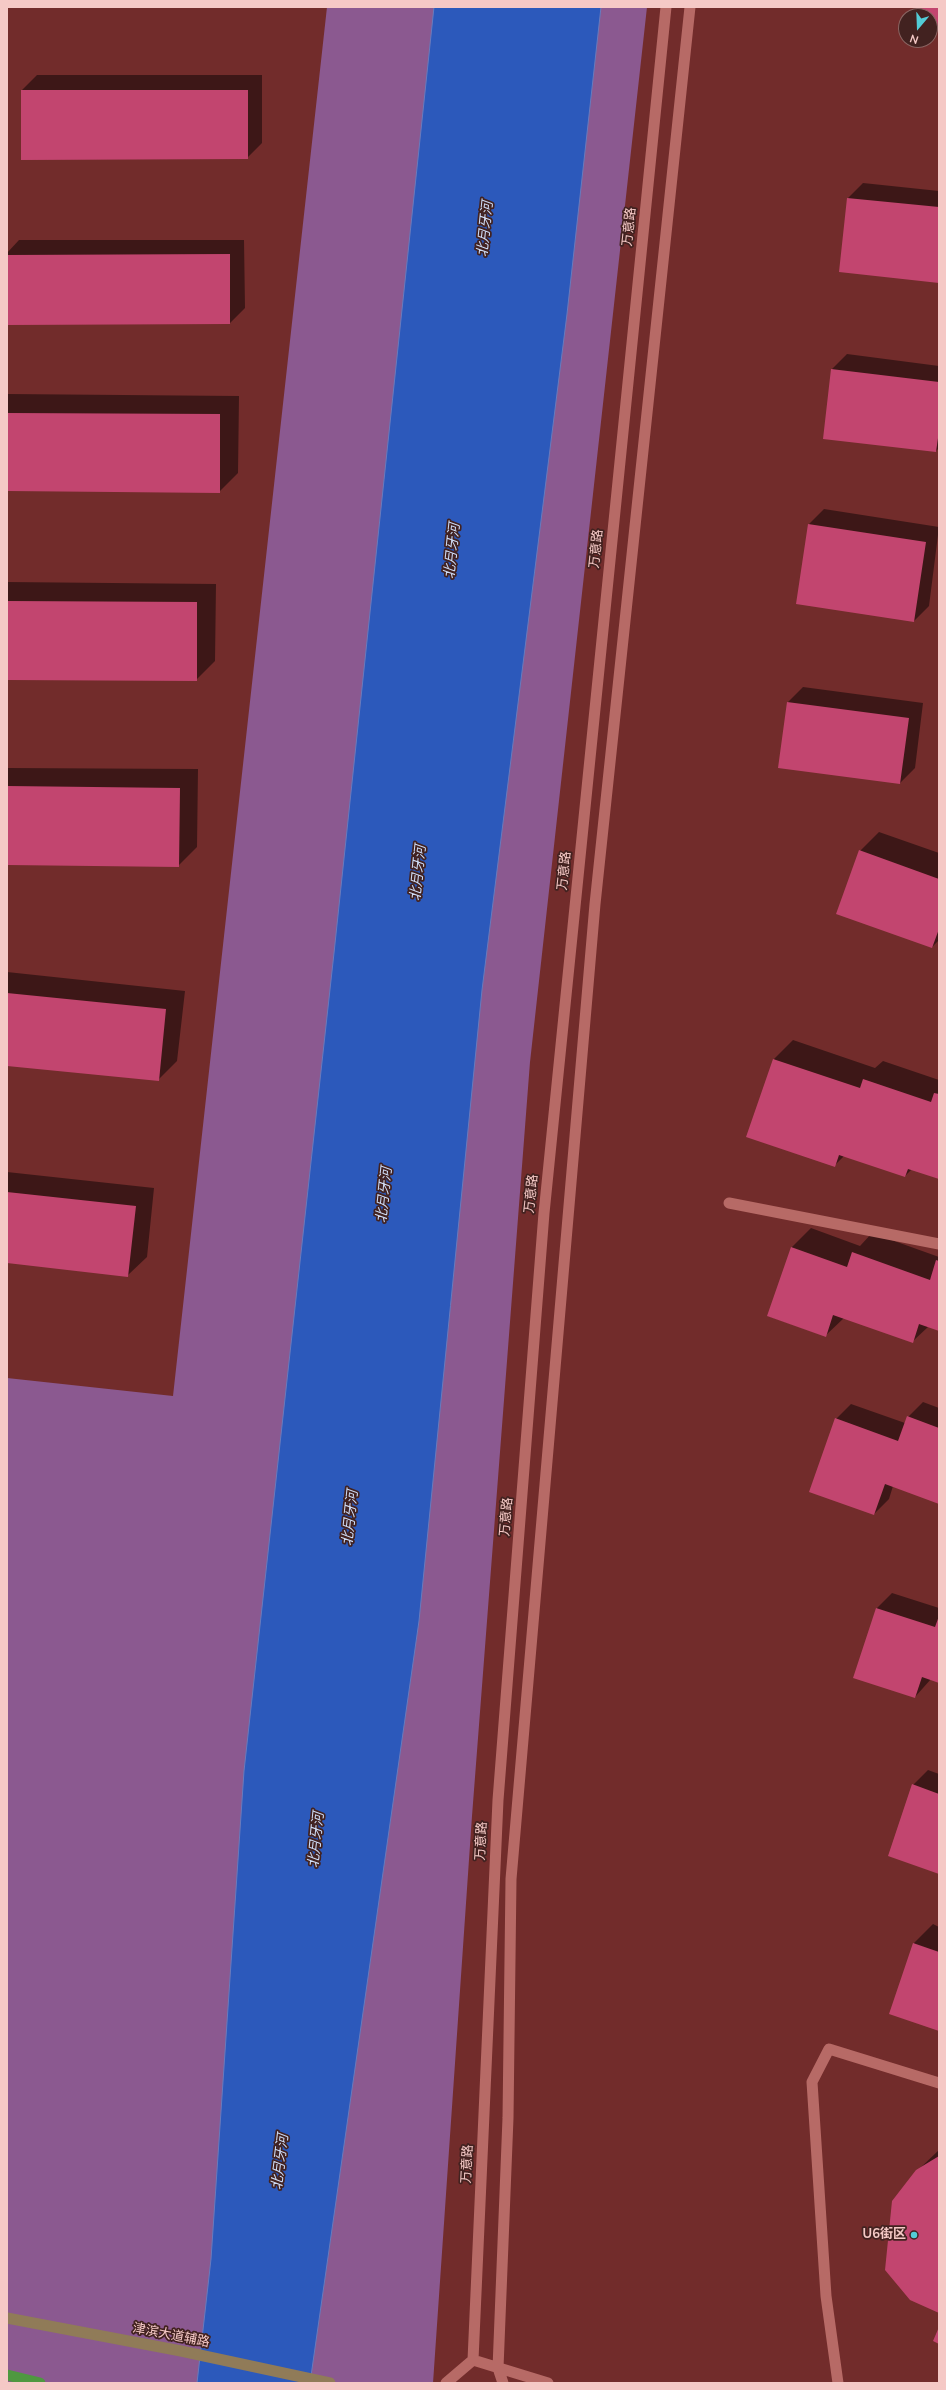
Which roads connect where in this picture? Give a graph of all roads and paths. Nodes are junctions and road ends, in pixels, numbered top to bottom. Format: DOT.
graph roads {
  1 [pos="666,7"];
  2 [pos="690,7"];
  3 [pos="729,1203"];
  4 [pos="939,1244"];
  5 [pos="939,2083"];
  6 [pos="7,2318"];
  7 [pos="473,2360"];
  8 [pos="498,2368"];
  9 [pos="7,2375"];
  10 [pos="40,2383"];
  11 [pos="330,2383"];
  12 [pos="446,2383"];
  13 [pos="503,2383"];
  14 [pos="548,2383"];
  15 [pos="838,2383"];
  1 -- 7 [label="street, 万意路"];
  2 -- 8 [label="street"];
  3 -- 4 [label="street"];
  5 -- 15 [label="street"];
  6 -- 11 [label="main road, 津滨大道辅路"];
  7 -- 8 [label="street"];
  7 -- 12 [label="street"];
  8 -- 13 [label="street"];
  8 -- 14 [label="street"];
  9 -- 10 [label="highway"];
}
